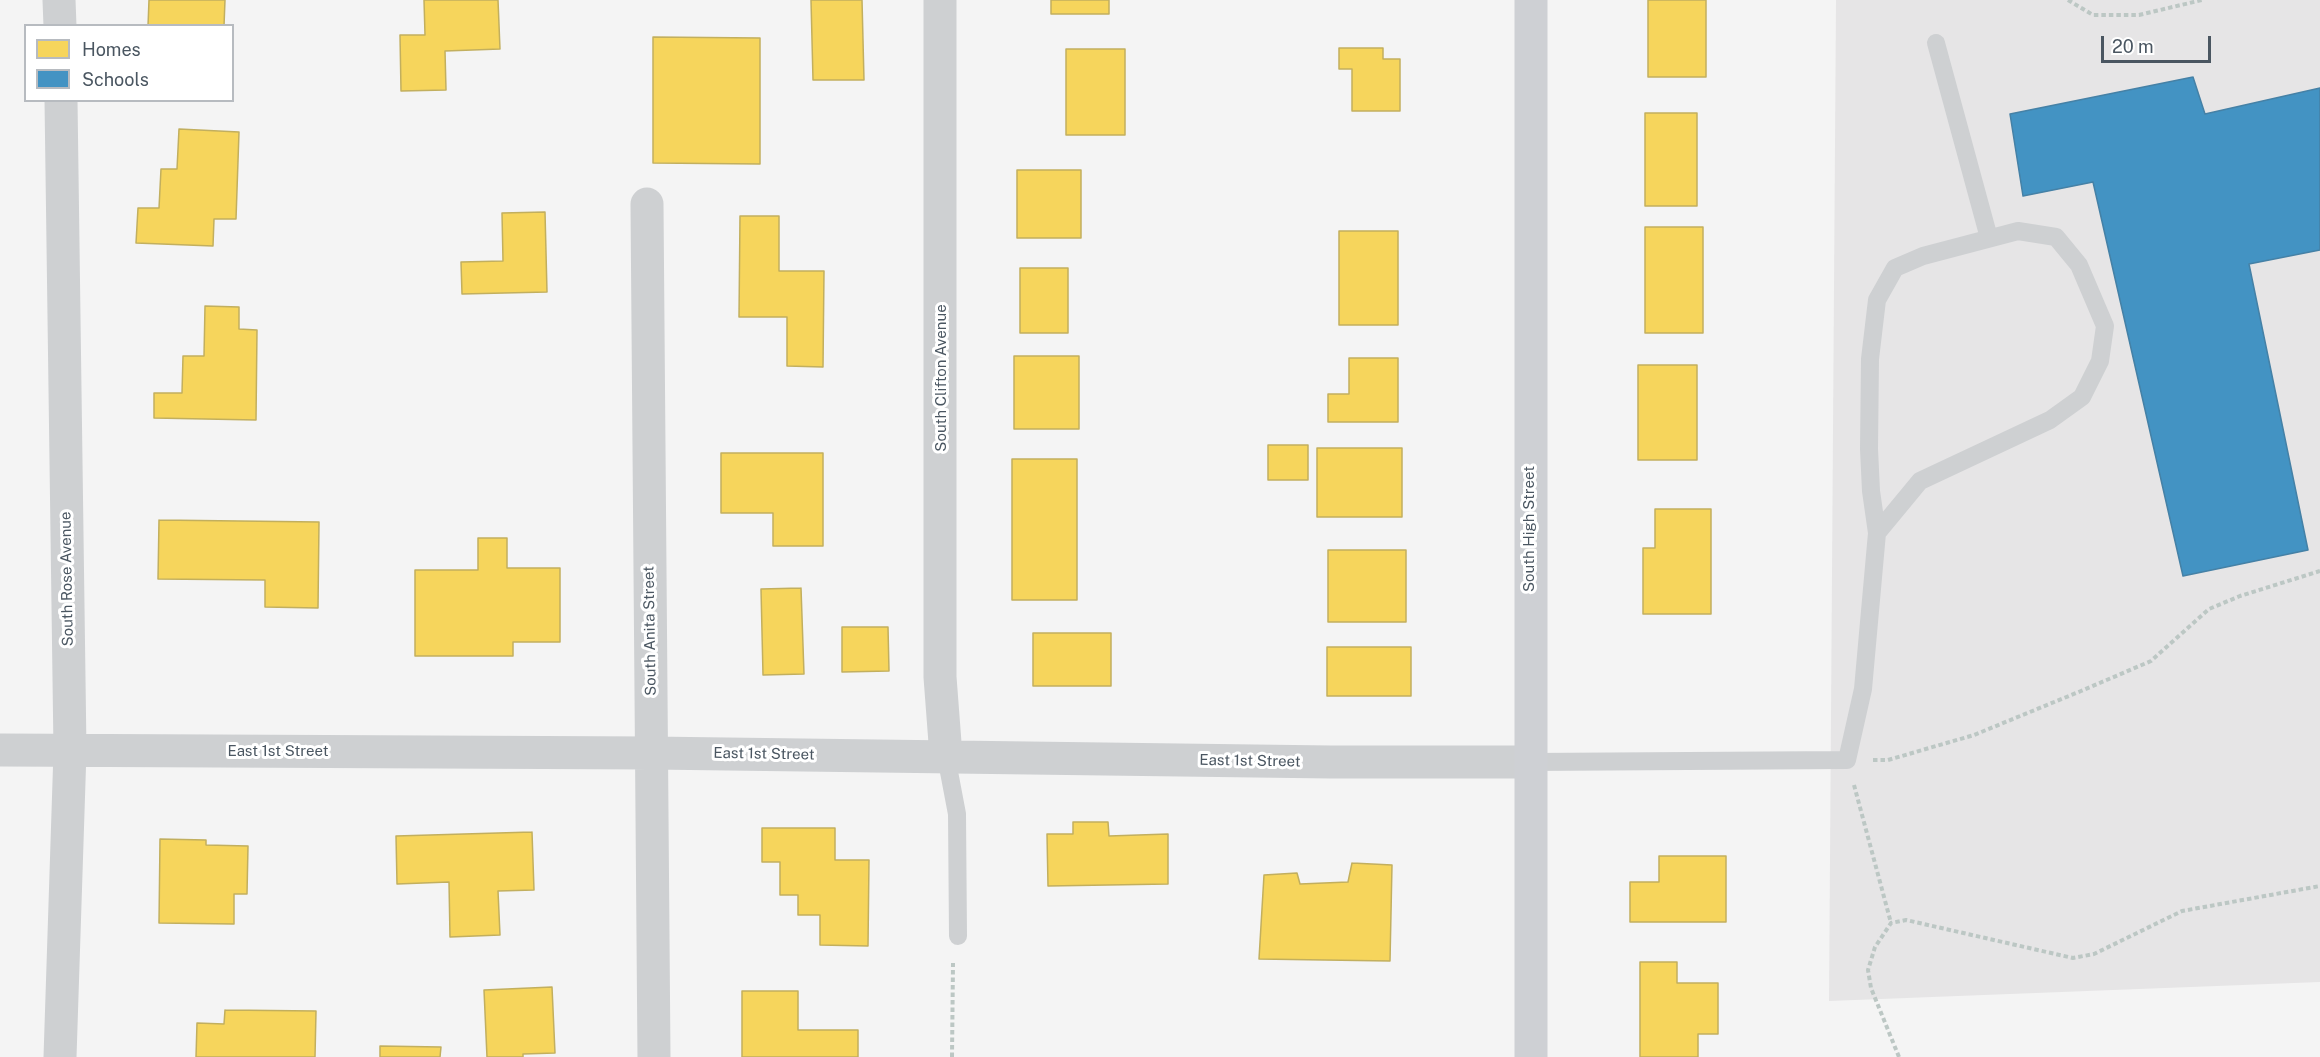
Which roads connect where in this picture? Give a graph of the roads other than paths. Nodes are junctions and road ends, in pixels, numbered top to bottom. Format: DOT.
graph roads {
  1 [pos="59,0"];
  2 [pos="940,0"];
  3 [pos="1531,0"];
  4 [pos="60,24"];
  5 [pos="1936,43"];
  6 [pos="61,102"];
  7 [pos="647,204"];
  8 [pos="1989,238"];
  9 [pos="1877,532"];
  10 [pos="0,750"];
  11 [pos="70,751"];
  12 [pos="652,753"];
  13 [pos="946,756"];
  14 [pos="1529,762"];
  15 [pos="958,936"];
  16 [pos="60,1057"];
  17 [pos="654,1057"];
  18 [pos="1531,1057"];
  1 -- 4 [label="street"];
  2 -- 13 [label="street, South Clifton Avenue"];
  3 -- 14 [label="street, South High Street"];
  5 -- 8 [label="lane"];
  6 -- 11 [label="street, South Rose Avenue"];
  7 -- 12 [label="street, South Anita Street"];
  8 -- 9 [label="lane"];
  8 -- 9 [label="lane"];
  9 -- 14 [label="lane"];
  10 -- 11 [label="street, East 1st Street"];
  11 -- 12 [label="street, East 1st Street"];
  11 -- 16 [label="street, South Rose Avenue"];
  12 -- 13 [label="street, East 1st Street"];
  12 -- 17 [label="street, South Anita Street"];
  13 -- 14 [label="street, East 1st Street"];
  13 -- 15 [label="lane"];
  14 -- 18 [label="street, South High Street"];
}
